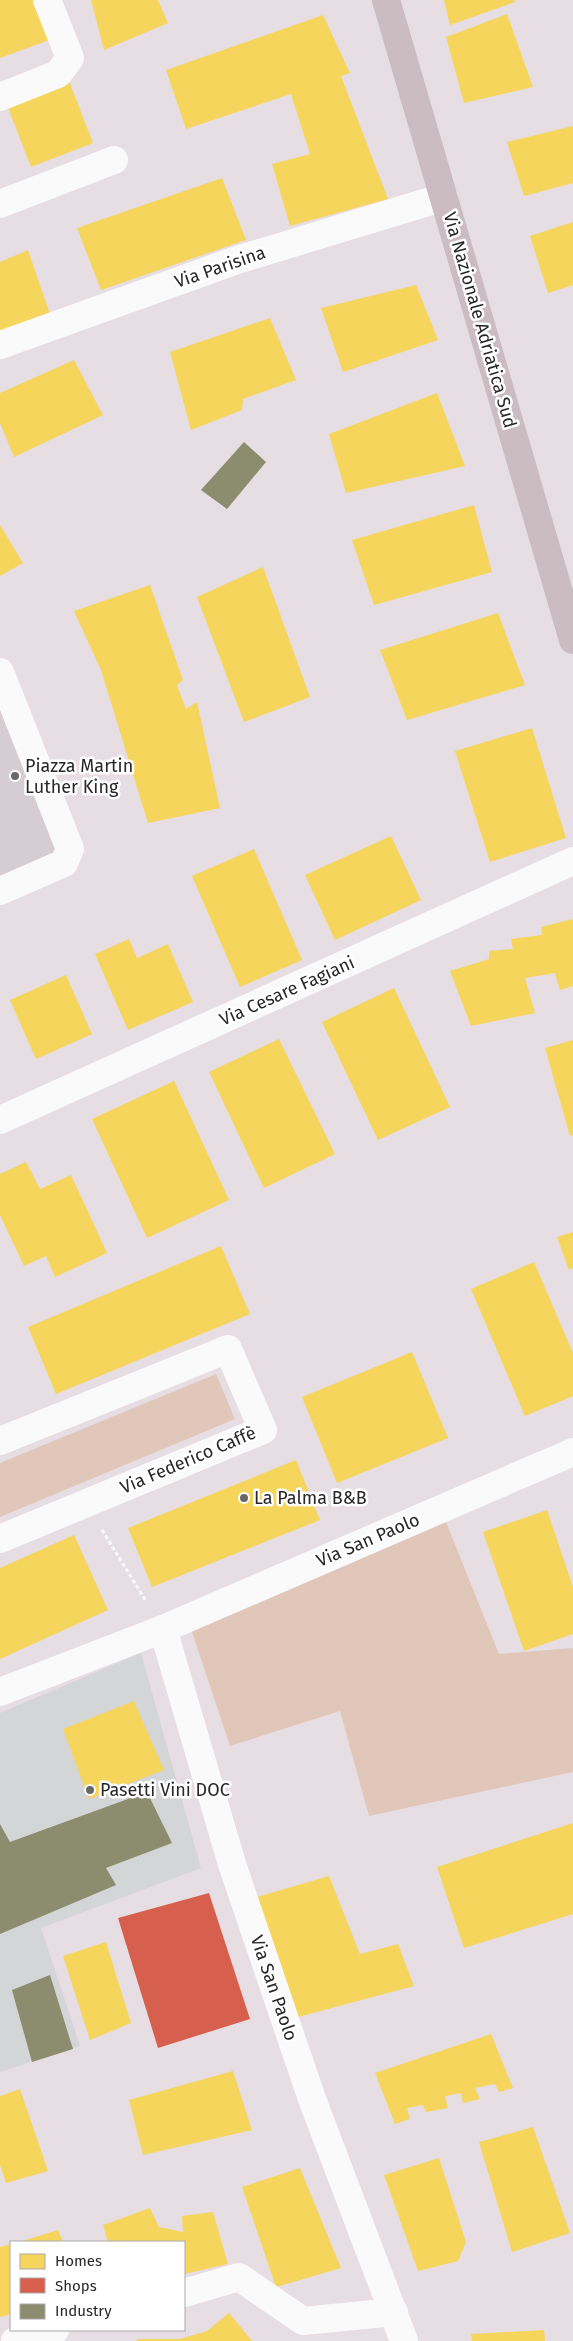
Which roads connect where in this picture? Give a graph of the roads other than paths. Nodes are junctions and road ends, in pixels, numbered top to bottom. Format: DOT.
graph roads {
  1 [pos="47,0"];
  2 [pos="386,0"];
  3 [pos="0,96"];
  4 [pos="114,160"];
  5 [pos="444,197"];
  6 [pos="0,204"];
  7 [pos="0,345"];
  8 [pos="573,640"];
  9 [pos="0,672"];
  10 [pos="573,861"];
  11 [pos="0,891"];
  12 [pos="0,1120"];
  13 [pos="0,1441"];
  14 [pos="573,1452"];
  15 [pos="0,1539"];
  16 [pos="163,1629"];
  17 [pos="0,1692"];
  18 [pos="185,2293"];
  19 [pos="394,2312"];
  20 [pos="51,2331"];
  21 [pos="16,2341"];
  22 [pos="404,2341"];
  1 -- 3 [label="street"];
  2 -- 5 [label="main road, Via Nazionale Adriatica Sud"];
  4 -- 6 [label="street"];
  5 -- 7 [label="street, Via Parisina"];
  5 -- 8 [label="main road, Via Nazionale Adriatica Sud"];
  9 -- 11 [label="street"];
  10 -- 12 [label="street, Via Cesare Fagiani"];
  13 -- 15 [label="street, Via Federico Caffè"];
  14 -- 16 [label="street, Via San Paolo"];
  16 -- 17 [label="street, Via San Paolo"];
  16 -- 19 [label="street, Via San Paolo"];
  18 -- 19 [label="street"];
  19 -- 22 [label="street, Via San Paolo"];
  20 -- 21 [label="street"];
}
